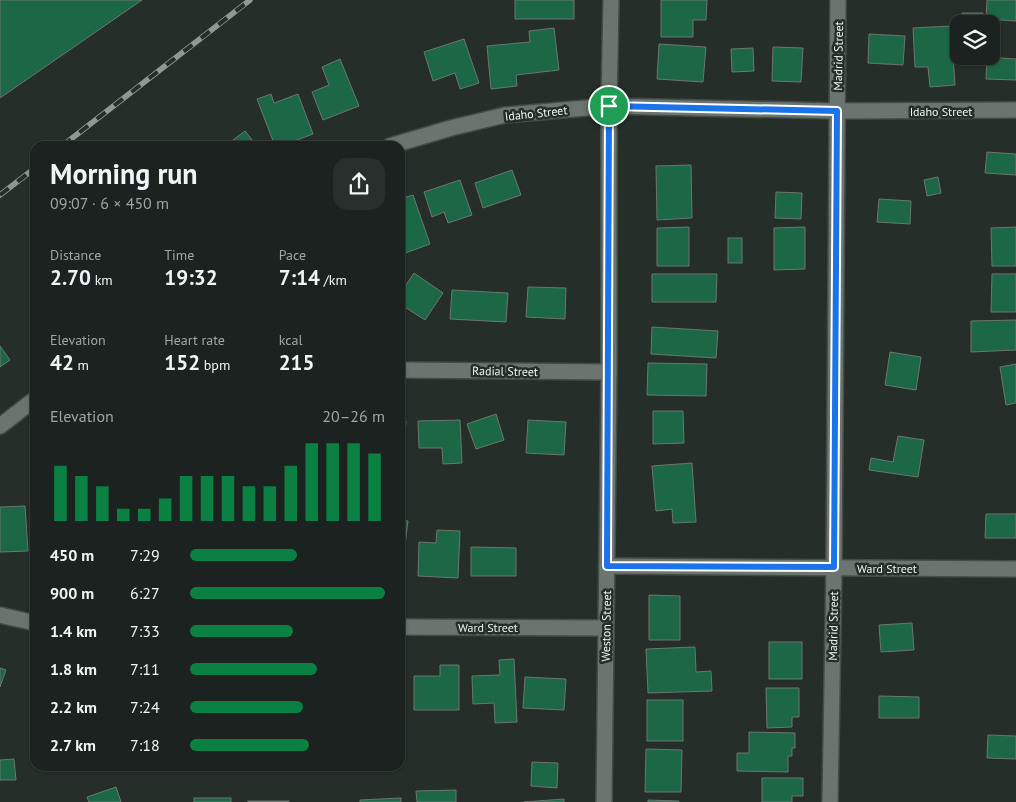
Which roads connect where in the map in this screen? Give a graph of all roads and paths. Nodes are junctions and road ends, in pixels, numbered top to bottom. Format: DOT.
graph roads {
  1 [pos="611,0"];
  2 [pos="838,0"];
  3 [pos="609,106"];
  4 [pos="1016,110"];
  5 [pos="837,111"];
  6 [pos="405,142"];
  7 [pos="405,370"];
  8 [pos="609,372"];
  9 [pos="30,403"];
  10 [pos="0,426"];
  11 [pos="607,566"];
  12 [pos="834,567"];
  13 [pos="1016,569"];
  14 [pos="0,615"];
  15 [pos="30,622"];
  16 [pos="405,627"];
  17 [pos="606,628"];
  18 [pos="604,802"];
  19 [pos="830,802"];
  1 -- 3 [label="street, Weston Street"];
  2 -- 5 [label="street, Madrid Street"];
  3 -- 5 [label="street, Idaho Street"];
  3 -- 6 [label="street, Idaho Street"];
  3 -- 8 [label="street, Weston Street"];
  4 -- 5 [label="street, Idaho Street"];
  5 -- 12 [label="street, Madrid Street"];
  7 -- 8 [label="street, Radial Street"];
  8 -- 11 [label="street, Weston Street"];
  9 -- 10 [label="street"];
  11 -- 12 [label="street, Ward Street"];
  11 -- 17 [label="street, Weston Street"];
  12 -- 13 [label="street, Ward Street"];
  12 -- 19 [label="street, Madrid Street"];
  14 -- 15 [label="street"];
  16 -- 17 [label="street, Ward Street"];
  17 -- 18 [label="street, Weston Street"];
}
